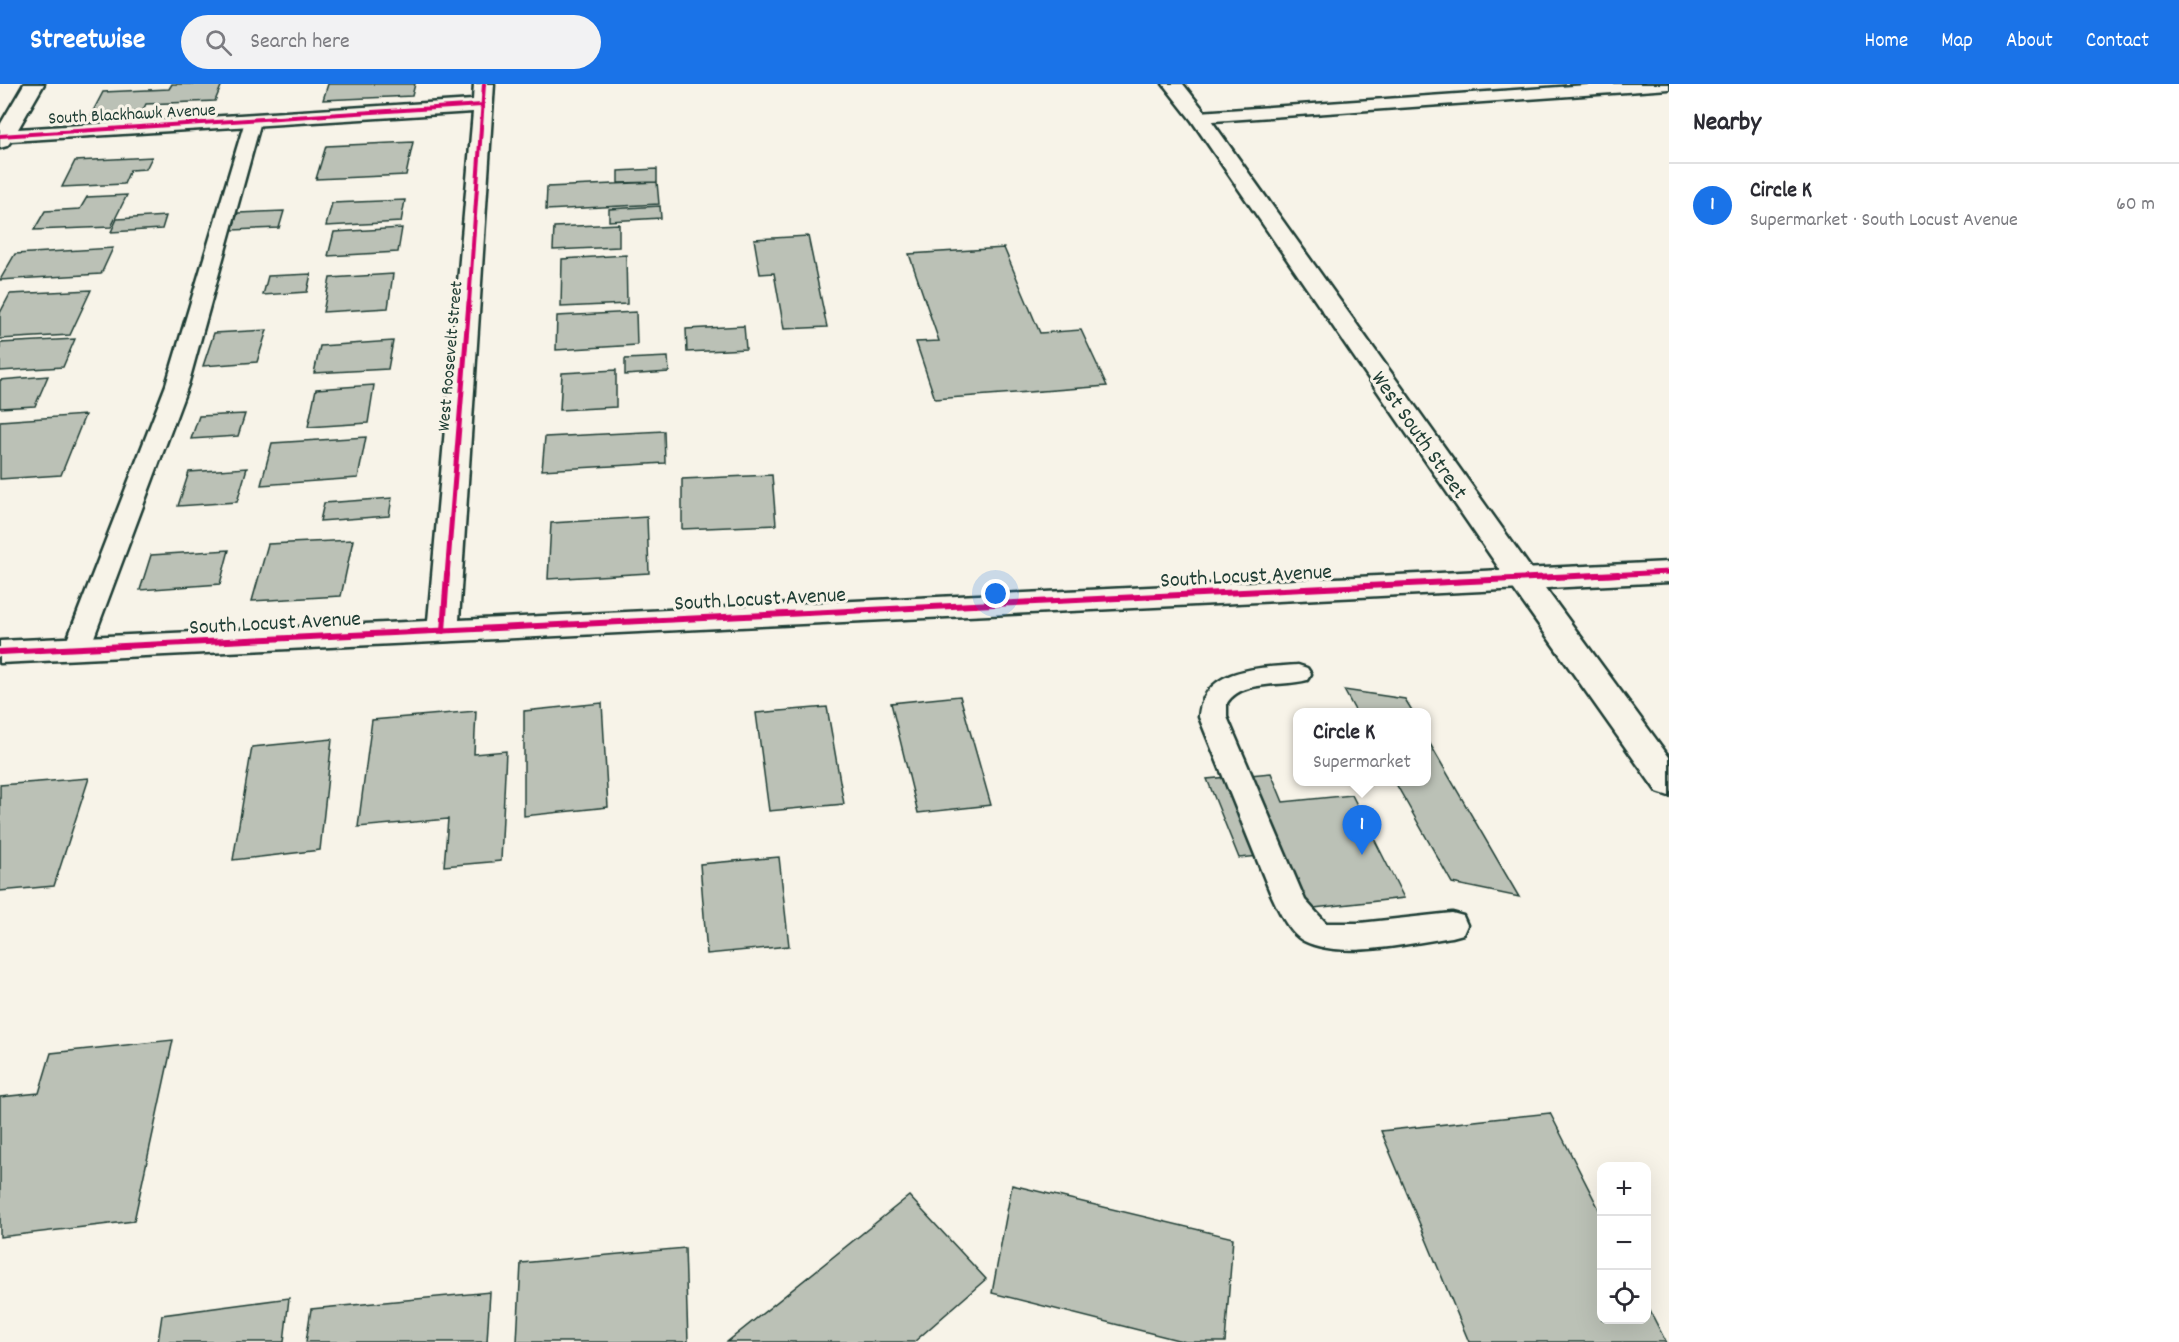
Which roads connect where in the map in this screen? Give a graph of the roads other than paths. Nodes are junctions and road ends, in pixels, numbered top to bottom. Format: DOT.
graph roads {
  1 [pos="34,84"];
  2 [pos="1173,84"];
  3 [pos="1669,84"];
  4 [pos="483,95"];
  5 [pos="1198,117"];
  6 [pos="253,121"];
  7 [pos="1,138"];
  8 [pos="1669,572"];
  9 [pos="1523,580"];
  10 [pos="443,631"];
  11 [pos="77,648"];
  12 [pos="0,652"];
  13 [pos="1298,674"];
  14 [pos="1669,783"];
  15 [pos="1452,925"];
  1 -- 7 [label="street"];
  2 -- 5 [label="street, West South Street"];
  3 -- 5 [label="lane"];
  4 -- 6 [label="street, South Blackhawk Avenue"];
  4 -- 10 [label="street, West Roosevelt Street"];
  5 -- 9 [label="street, West South Street"];
  6 -- 7 [label="street, South Blackhawk Avenue"];
  6 -- 11 [label="lane"];
  8 -- 9 [label="street, South Locust Avenue"];
  9 -- 10 [label="street, South Locust Avenue"];
  9 -- 14 [label="street, West South Street"];
  10 -- 11 [label="street, South Locust Avenue"];
  11 -- 12 [label="street, South Locust Avenue"];
  13 -- 15 [label="lane"];
}
